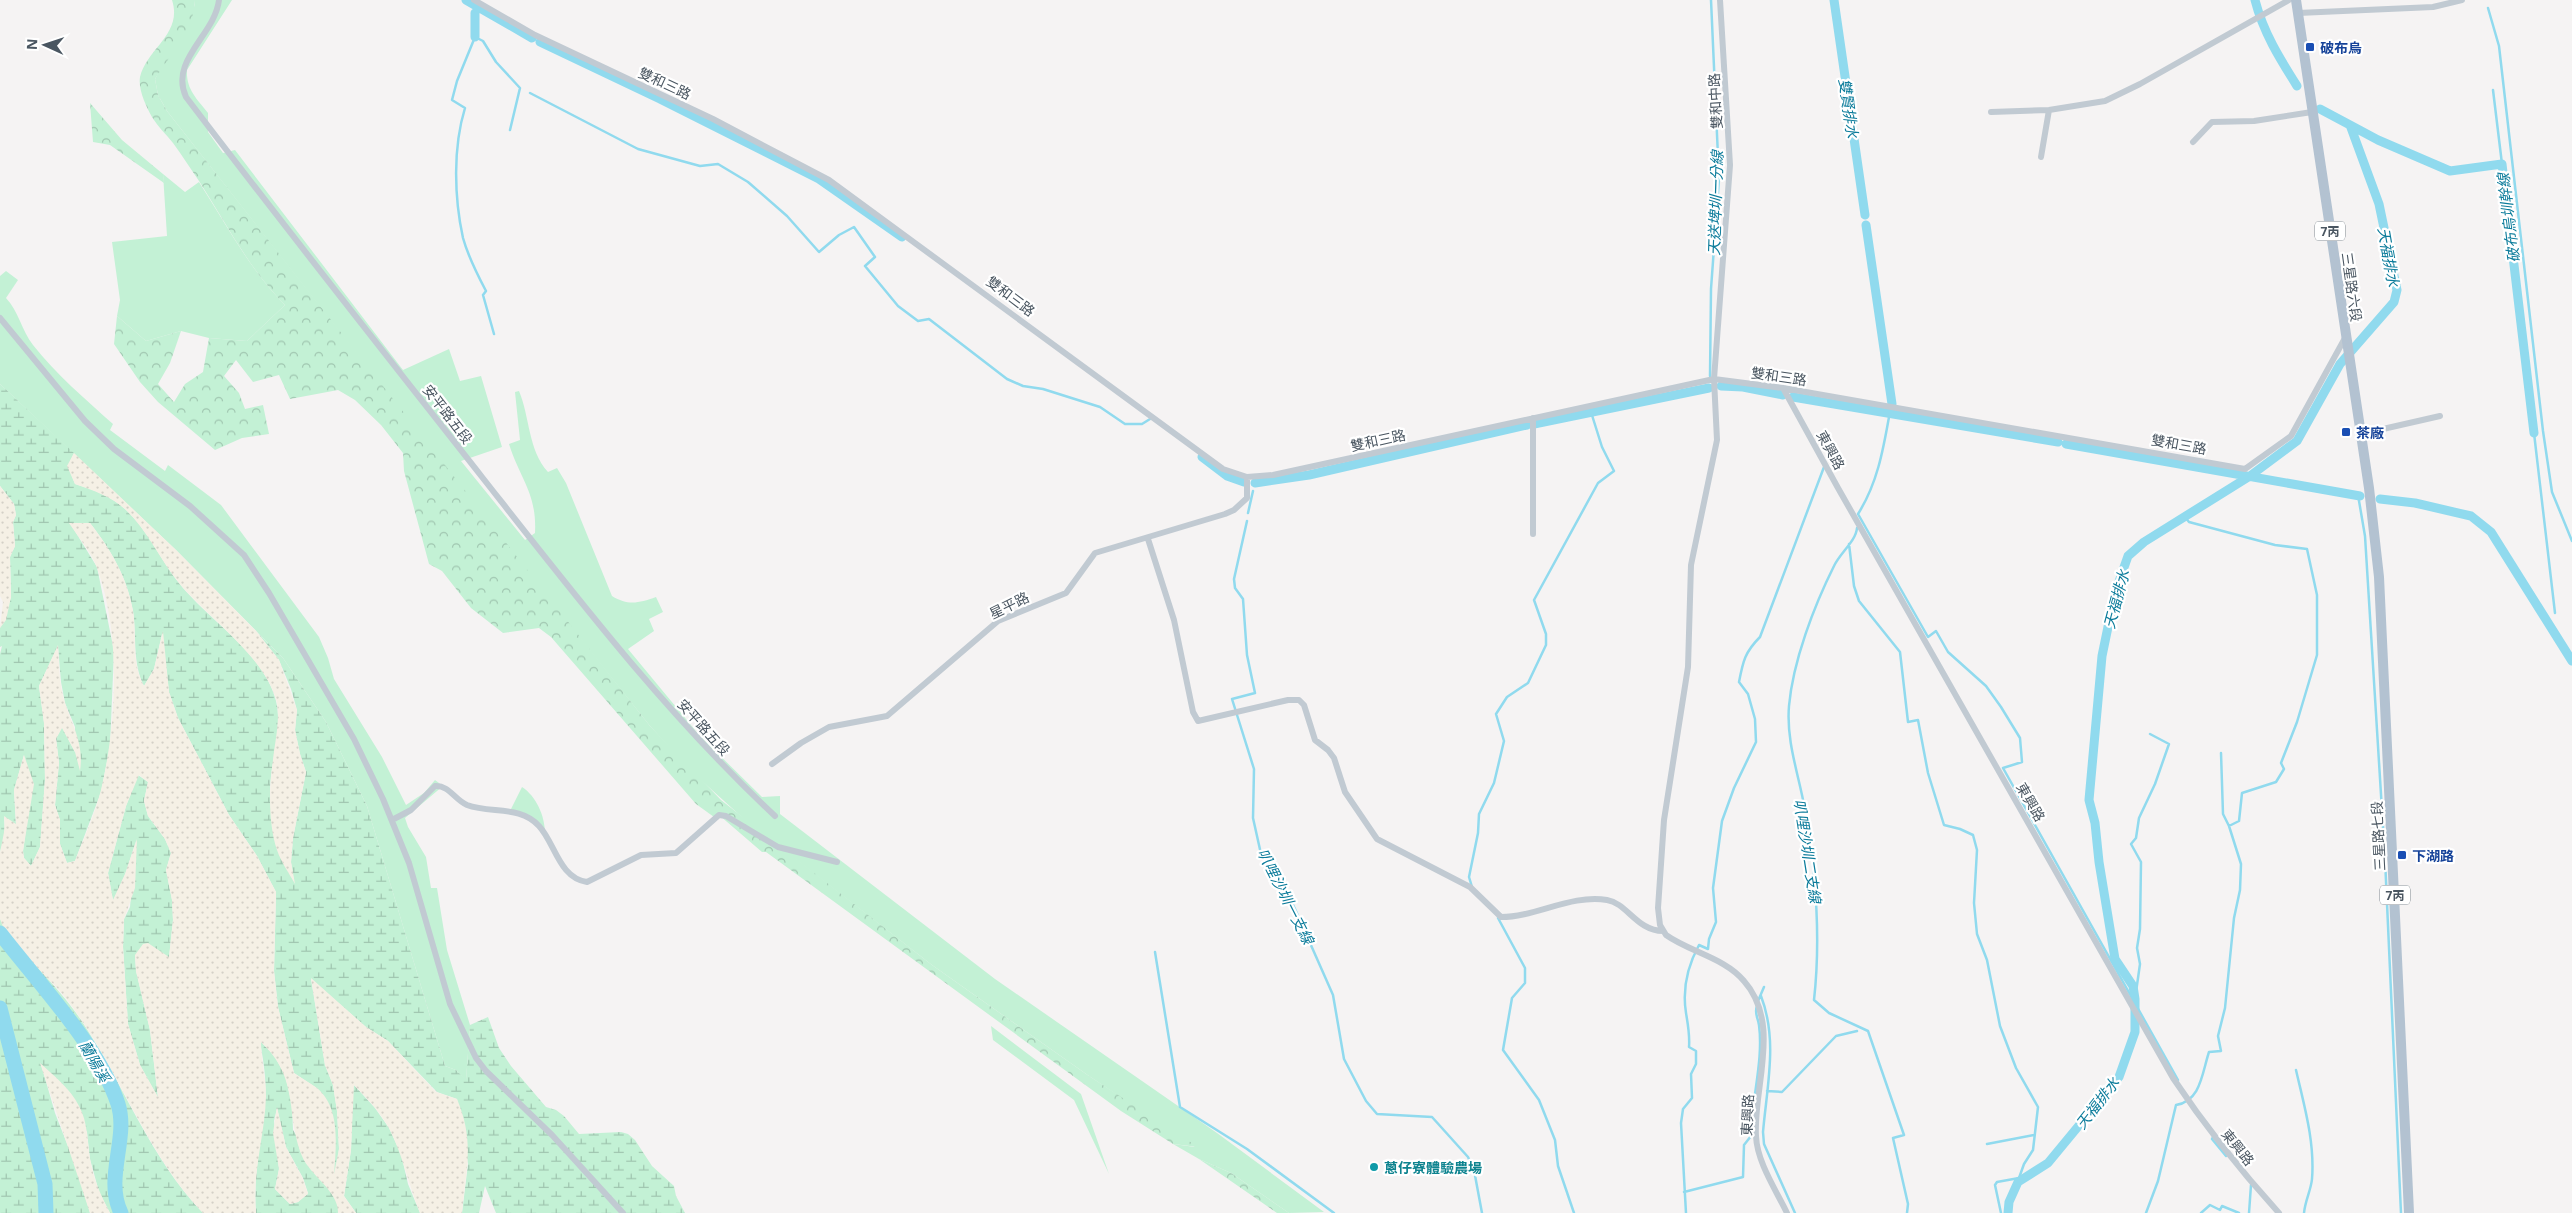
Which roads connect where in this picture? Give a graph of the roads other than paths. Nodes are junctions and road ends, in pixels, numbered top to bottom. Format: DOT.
graph roads {
  1 [pos="219,0"];
  2 [pos="474,0"];
  3 [pos="1720,0"];
  4 [pos="2289,0"];
  5 [pos="2296,0"];
  6 [pos="2462,0"];
  7 [pos="2298,13"];
  8 [pos="2312,107"];
  9 [pos="2049,110"];
  10 [pos="1991,112"];
  11 [pos="2193,142"];
  12 [pos="2041,157"];
  13 [pos="0,318"];
  14 [pos="2345,338"];
  15 [pos="1714,386"];
  16 [pos="1783,388"];
  17 [pos="2440,416"];
  18 [pos="1533,424"];
  19 [pos="2361,434"];
  20 [pos="1247,481"];
  21 [pos="1533,534"];
  22 [pos="1148,538"];
  23 [pos="2379,577"];
  24 [pos="772,764"];
  25 [pos="775,816"];
  26 [pos="392,820"];
  27 [pos="838,862"];
  28 [pos="1663,931"];
  29 [pos="622,1213"];
  30 [pos="1787,1213"];
  31 [pos="2279,1213"];
  32 [pos="2410,1213"];
  1 -- 25 [label="street, 安平路五段"];
  2 -- 20 [label="street, 雙和三路"];
  3 -- 15 [label="street, 雙和中路"];
  4 -- 9 [label="street"];
  5 -- 7 [label="main road, 三星路六段 / 7丙"];
  6 -- 7 [label="street"];
  7 -- 8 [label="main road, 三星路六段 / 7丙"];
  8 -- 11 [label="street"];
  8 -- 14 [label="main road, 三星路六段 / 7丙"];
  9 -- 10 [label="street"];
  9 -- 12 [label="street"];
  13 -- 26 [label="street"];
  14 -- 16 [label="street, 雙和三路"];
  14 -- 19 [label="main road, 三星路六段 / 7丙"];
  15 -- 16 [label="street, 雙和三路"];
  15 -- 18 [label="street, 雙和三路"];
  15 -- 28 [label="street"];
  16 -- 31 [label="street, 東興路"];
  17 -- 19 [label="street"];
  18 -- 20 [label="street, 雙和三路"];
  18 -- 21 [label="street"];
  19 -- 23 [label="main road, 三星路六段 / 7丙"];
  20 -- 22 [label="street, 星平路"];
  22 -- 24 [label="street, 星平路"];
  22 -- 28 [label="street, 東興路"];
  23 -- 32 [label="main road, 三星路七段 / 7丙"];
  26 -- 27 [label="street"];
  26 -- 29 [label="street"];
  28 -- 30 [label="street, 東興路"];
}
